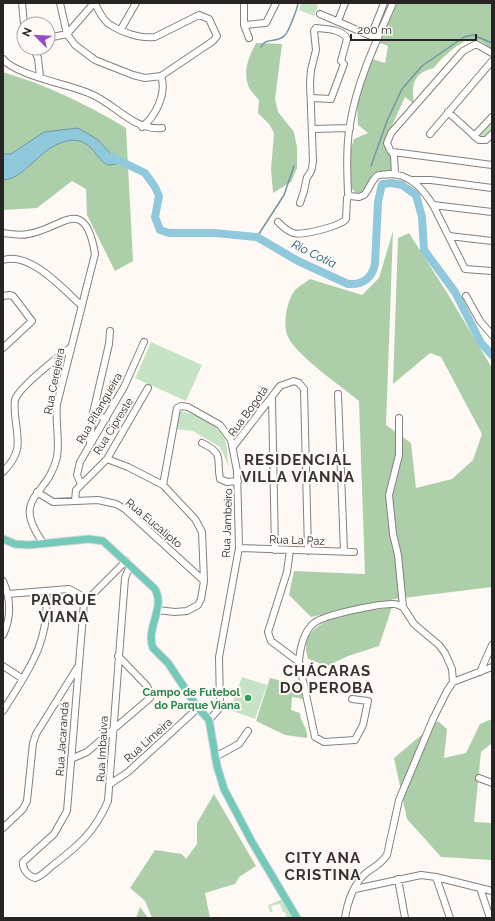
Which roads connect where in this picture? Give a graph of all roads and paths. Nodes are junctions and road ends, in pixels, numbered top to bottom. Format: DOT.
graph roads {
  1 [pos="22,3"];
  2 [pos="60,3"];
  3 [pos="94,3"];
  4 [pos="136,3"];
  5 [pos="244,3"];
  6 [pos="276,3"];
  7 [pos="345,3"];
  8 [pos="384,3"];
  9 [pos="393,3"];
  10 [pos="320,14"];
  11 [pos="23,16"];
  12 [pos="338,21"];
  13 [pos="244,25"];
  14 [pos="121,29"];
  15 [pos="67,34"];
  16 [pos="56,36"];
  17 [pos="370,36"];
  18 [pos="250,38"];
  19 [pos="378,40"];
  20 [pos="492,53"];
  21 [pos="37,56"];
  22 [pos="3,59"];
  23 [pos="492,61"];
  24 [pos="161,76"];
  25 [pos="40,77"];
  26 [pos="311,98"];
  27 [pos="448,112"];
  28 [pos="492,117"];
  29 [pos="142,127"];
  30 [pos="162,128"];
  31 [pos="350,128"];
  32 [pos="312,129"];
  33 [pos="430,134"];
  34 [pos="492,134"];
  35 [pos="474,136"];
  36 [pos="393,152"];
  37 [pos="492,165"];
  38 [pos="395,174"];
  39 [pos="413,180"];
  40 [pos="492,188"];
  41 [pos="347,198"];
  42 [pos="300,203"];
  43 [pos="433,205"];
  44 [pos="492,212"];
  45 [pos="278,222"];
  46 [pos="3,233"];
  47 [pos="449,236"];
  48 [pos="492,240"];
  49 [pos="3,260"];
  50 [pos="492,271"];
  51 [pos="3,296"];
  52 [pos="466,296"];
  53 [pos="82,306"];
  54 [pos="110,331"];
  55 [pos="492,335"];
  56 [pos="144,342"];
  57 [pos="3,348"];
  58 [pos="70,348"];
  59 [pos="148,388"];
  60 [pos="338,394"];
  61 [pos="272,398"];
  62 [pos="93,414"];
  63 [pos="399,418"];
  64 [pos="106,419"];
  65 [pos="202,443"];
  66 [pos="90,446"];
  67 [pos="233,447"];
  68 [pos="107,459"];
  69 [pos="3,472"];
  70 [pos="238,480"];
  71 [pos="81,484"];
  72 [pos="163,485"];
  73 [pos="76,490"];
  74 [pos="37,492"];
  75 [pos="74,500"];
  76 [pos="64,501"];
  77 [pos="3,539"];
  78 [pos="44,544"];
  79 [pos="239,548"];
  80 [pos="275,550"];
  81 [pos="290,550"];
  82 [pos="308,551"];
  83 [pos="344,552"];
  84 [pos="354,552"];
  85 [pos="128,564"];
  86 [pos="113,574"];
  87 [pos="125,578"];
  88 [pos="3,581"];
  89 [pos="204,581"];
  90 [pos="46,591"];
  91 [pos="8,594"];
  92 [pos="84,603"];
  93 [pos="403,608"];
  94 [pos="156,610"];
  95 [pos="3,635"];
  96 [pos="492,645"];
  97 [pos="118,656"];
  98 [pos="300,662"];
  99 [pos="3,666"];
  100 [pos="78,667"];
  101 [pos="492,667"];
  102 [pos="480,672"];
  103 [pos="23,679"];
  104 [pos="453,682"];
  105 [pos="61,693"];
  106 [pos="76,694"];
  107 [pos="352,700"];
  108 [pos="198,708"];
  109 [pos="3,711"];
  110 [pos="209,720"];
  111 [pos="248,731"];
  112 [pos="112,732"];
  113 [pos="215,757"];
  114 [pos="71,759"];
  115 [pos="479,778"];
  116 [pos="492,783"];
  117 [pos="110,784"];
  118 [pos="3,818"];
  119 [pos="9,822"];
  120 [pos="3,828"];
  121 [pos="24,861"];
  122 [pos="436,877"];
  123 [pos="398,879"];
  124 [pos="480,888"];
  125 [pos="355,889"];
  126 [pos="492,891"];
  127 [pos="297,918"];
  128 [pos="345,918"];
  129 [pos="403,918"];
  130 [pos="450,918"];
  131 [pos="490,918"];
  1 -- 11 [label="street"];
  2 -- 15 [label="street"];
  3 -- 14 [label="street"];
  3 -- 15 [label="street"];
  4 -- 14 [label="street"];
  5 -- 13 [label="street"];
  6 -- 13 [label="street"];
  7 -- 12 [label="street"];
  8 -- 17 [label="street"];
  9 -- 19 [label="street"];
  10 -- 12 [label="street"];
  12 -- 17 [label="street"];
  13 -- 18 [label="street"];
  14 -- 24 [label="street"];
  15 -- 16 [label="street"];
  15 -- 24 [label="street"];
  17 -- 19 [label="street"];
  19 -- 31 [label="street"];
  20 -- 36 [label="street"];
  21 -- 25 [label="street"];
  22 -- 25 [label="street"];
  23 -- 27 [label="street"];
  24 -- 29 [label="street"];
  25 -- 29 [label="street"];
  26 -- 26 [label="street"];
  26 -- 32 [label="street"];
  27 -- 33 [label="street"];
  27 -- 35 [label="street"];
  28 -- 35 [label="street"];
  29 -- 30 [label="street"];
  31 -- 32 [label="street"];
  31 -- 38 [label="street"];
  32 -- 42 [label="street"];
  34 -- 35 [label="street"];
  36 -- 37 [label="street"];
  36 -- 38 [label="street"];
  38 -- 39 [label="street"];
  39 -- 40 [label="street"];
  39 -- 43 [label="street"];
  41 -- 45 [label="street"];
  43 -- 44 [label="street"];
  43 -- 47 [label="street"];
  46 -- 53 [label="street, Rua Cerejeira"];
  47 -- 48 [label="street"];
  47 -- 50 [label="street"];
  49 -- 53 [label="street"];
  51 -- 57 [label="street"];
  52 -- 55 [label="street"];
  53 -- 58 [label="street, Rua Cerejeira"];
  54 -- 62 [label="street"];
  56 -- 64 [label="street, Rua Pitangueira"];
  58 -- 69 [label="street"];
  58 -- 74 [label="street, Rua Cerejeira"];
  59 -- 68 [label="street, Rua Cipreste"];
  60 -- 83 [label="street"];
  61 -- 67 [label="street, Rua Bogotá"];
  61 -- 80 [label="street"];
  61 -- 82 [label="street, Rua Bogotá"];
  62 -- 64 [label="street"];
  62 -- 66 [label="street"];
  63 -- 93 [label="street"];
  64 -- 66 [label="street, Rua Pitangueira"];
  65 -- 70 [label="street"];
  66 -- 71 [label="street, Rua Pitangueira"];
  67 -- 70 [label="street, Rua Jambeiro"];
  67 -- 72 [label="street, Rua Jambeiro"];
  68 -- 71 [label="street, Rua Cipreste"];
  68 -- 72 [label="street"];
  70 -- 79 [label="street, Rua Jambeiro"];
  71 -- 73 [label="street, Rua Cipreste"];
  72 -- 89 [label="street"];
  73 -- 75 [label="street, Rua Cipreste"];
  73 -- 76 [label="street, Rua Cipreste"];
  74 -- 76 [label="street, Rua Eucalipto"];
  74 -- 78 [label="street, Rua Cerejeira"];
  75 -- 76 [label="street, Rua Eucalipto"];
  75 -- 89 [label="street, Rua Eucalipto"];
  77 -- 78 [label="main road"];
  78 -- 85 [label="main road"];
  79 -- 80 [label="street, Rua La Paz"];
  79 -- 110 [label="street, Rua Jambeiro"];
  80 -- 81 [label="street, Rua La Paz"];
  81 -- 82 [label="street, Rua La Paz"];
  81 -- 98 [label="street"];
  82 -- 83 [label="street, Rua La Paz"];
  83 -- 84 [label="street, Rua La Paz"];
  85 -- 86 [label="street"];
  85 -- 87 [label="street, Rua Imbaúva"];
  85 -- 94 [label="main road"];
  86 -- 87 [label="street"];
  86 -- 92 [label="street"];
  87 -- 97 [label="street, Rua Imbaúva"];
  88 -- 91 [label="street"];
  89 -- 94 [label="street"];
  90 -- 91 [label="street"];
  90 -- 92 [label="street"];
  90 -- 103 [label="street"];
  91 -- 95 [label="street"];
  92 -- 100 [label="street, Rua Jacarandá"];
  93 -- 98 [label="street"];
  93 -- 104 [label="street"];
  94 -- 108 [label="main road"];
  96 -- 102 [label="street"];
  97 -- 112 [label="street, Rua Imbaúva"];
  97 -- 112 [label="street"];
  98 -- 107 [label="street"];
  99 -- 103 [label="street"];
  100 -- 105 [label="street"];
  100 -- 106 [label="street, Rua Jacarandá"];
  101 -- 102 [label="street"];
  102 -- 104 [label="street"];
  103 -- 109 [label="street"];
  104 -- 125 [label="street"];
  105 -- 106 [label="street"];
  105 -- 119 [label="street"];
  106 -- 114 [label="street, Rua Jacarandá"];
  108 -- 110 [label="main road"];
  108 -- 117 [label="street, Rua Limeira"];
  110 -- 113 [label="main road"];
  111 -- 113 [label="street"];
  112 -- 114 [label="street"];
  112 -- 117 [label="street, Rua Imbaúva"];
  113 -- 127 [label="main road"];
  114 -- 121 [label="street, Rua Jacarandá"];
  115 -- 116 [label="street"];
  117 -- 121 [label="street, Rua Imbaúva"];
  118 -- 119 [label="street"];
  119 -- 120 [label="street"];
  122 -- 123 [label="street"];
  122 -- 124 [label="street"];
  122 -- 130 [label="street"];
  123 -- 125 [label="street"];
  123 -- 129 [label="street"];
  124 -- 126 [label="street"];
  124 -- 131 [label="street"];
  125 -- 128 [label="street"];
}
